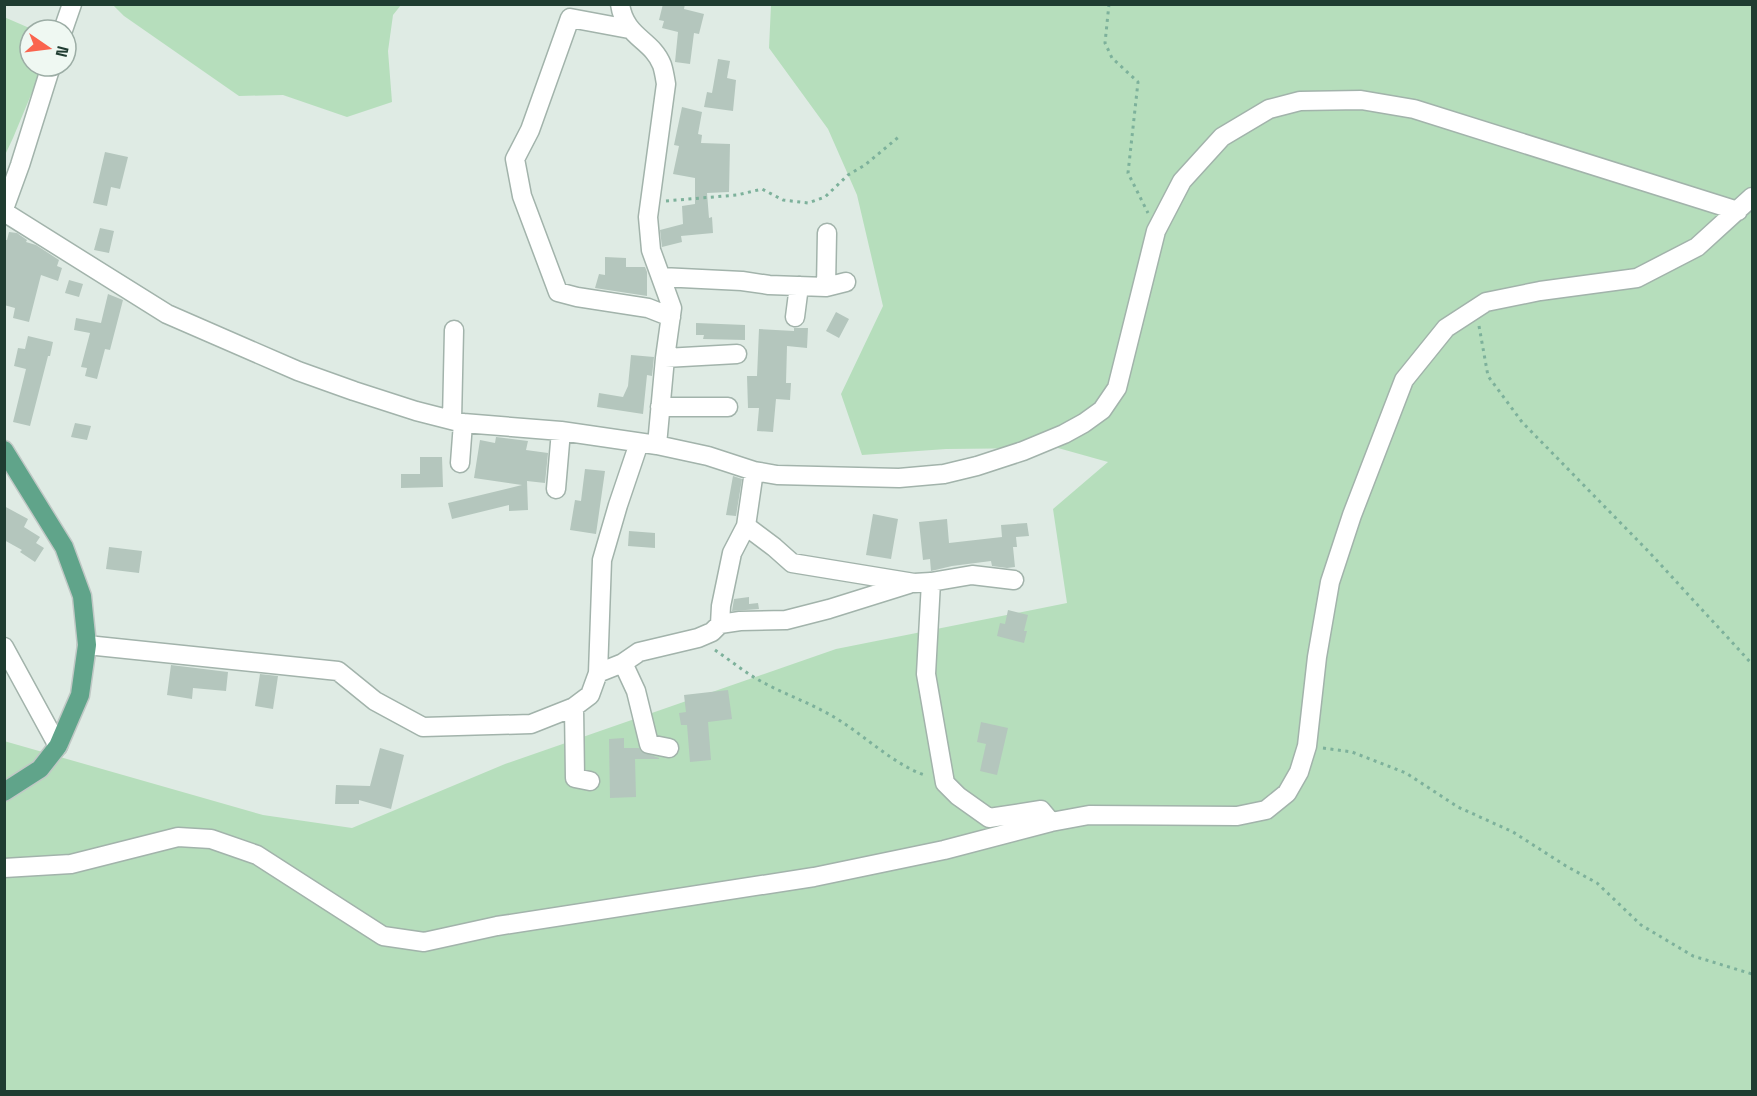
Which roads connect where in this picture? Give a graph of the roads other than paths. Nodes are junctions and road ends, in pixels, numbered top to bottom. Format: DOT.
graph roads {
  1 [pos="620,4"];
  2 [pos="629,29"];
  3 [pos="47,78"];
  4 [pos="1752,197"];
  5 [pos="4,211"];
  6 [pos="1738,211"];
  7 [pos="827,233"];
  8 [pos="661,278"];
  9 [pos="846,282"];
  10 [pos="799,286"];
  11 [pos="826,287"];
  12 [pos="671,317"];
  13 [pos="795,317"];
  14 [pos="454,330"];
  15 [pos="737,354"];
  16 [pos="665,357"];
  17 [pos="660,407"];
  18 [pos="728,407"];
  19 [pos="458,422"];
  20 [pos="561,431"];
  21 [pos="648,444"];
  22 [pos="4,450"];
  23 [pos="460,463"];
  24 [pos="754,471"];
  25 [pos="556,489"];
  26 [pos="747,526"];
  27 [pos="1014,580"];
  28 [pos="923,582"];
  29 [pos="720,624"];
  30 [pos="87,645"];
  31 [pos="4,647"];
  32 [pos="623,663"];
  33 [pos="598,673"];
  34 [pos="574,707"];
  35 [pos="58,746"];
  36 [pos="669,748"];
  37 [pos="590,781"];
  38 [pos="4,792"];
  39 [pos="1051,822"];
  40 [pos="4,868"];
  1 -- 2 [label="street"];
  2 -- 8 [label="street"];
  2 -- 12 [label="street"];
  3 -- 5 [label="street"];
  4 -- 6 [label="street"];
  5 -- 19 [label="street"];
  6 -- 24 [label="street"];
  6 -- 39 [label="street"];
  7 -- 11 [label="street"];
  8 -- 10 [label="street"];
  8 -- 12 [label="street"];
  9 -- 11 [label="street"];
  10 -- 11 [label="street"];
  10 -- 13 [label="street"];
  12 -- 16 [label="street"];
  14 -- 19 [label="street"];
  15 -- 16 [label="street"];
  16 -- 17 [label="street"];
  17 -- 18 [label="street"];
  17 -- 21 [label="street"];
  19 -- 20 [label="street"];
  19 -- 23 [label="street"];
  20 -- 21 [label="street"];
  20 -- 25 [label="street"];
  21 -- 24 [label="street"];
  21 -- 33 [label="street"];
  22 -- 30 [label="main road"];
  24 -- 26 [label="street"];
  26 -- 28 [label="street"];
  26 -- 29 [label="street"];
  27 -- 28 [label="street"];
  28 -- 29 [label="street"];
  28 -- 39 [label="street"];
  29 -- 32 [label="street"];
  30 -- 34 [label="street"];
  30 -- 35 [label="main road"];
  31 -- 35 [label="street"];
  32 -- 33 [label="street"];
  32 -- 36 [label="street"];
  33 -- 34 [label="street"];
  34 -- 37 [label="street"];
  35 -- 38 [label="main road"];
  39 -- 40 [label="street"];
}
